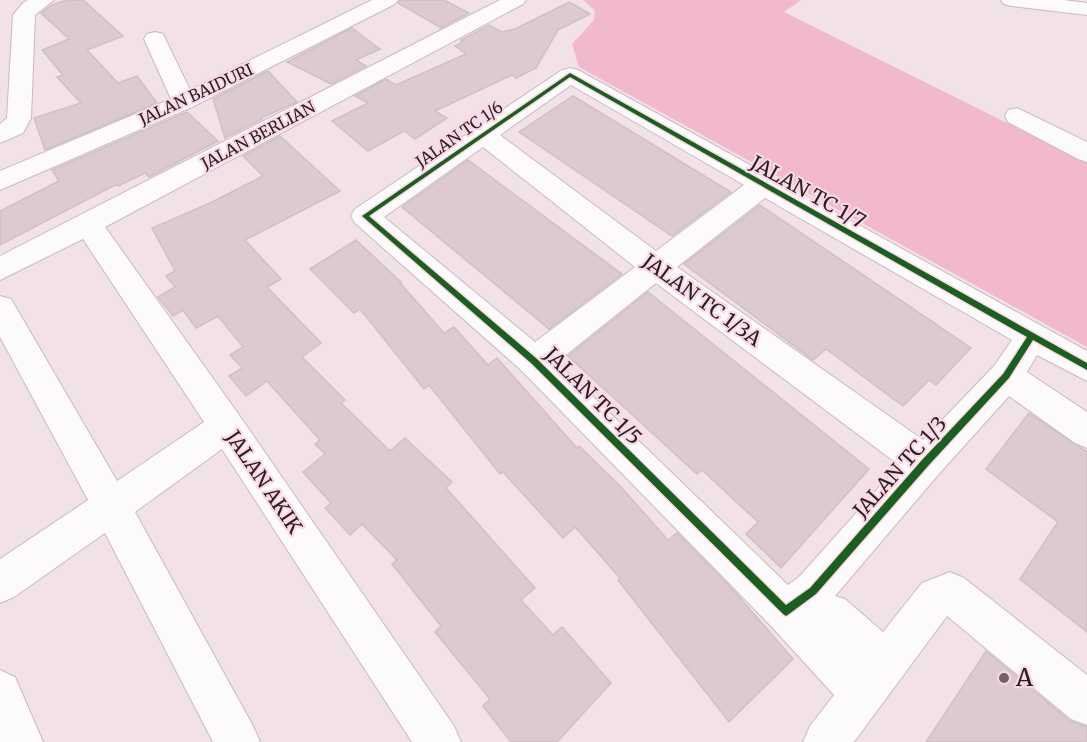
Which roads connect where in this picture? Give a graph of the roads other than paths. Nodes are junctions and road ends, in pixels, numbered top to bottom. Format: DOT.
graph roads {
  1 [pos="388,0"];
  2 [pos="516,0"];
  3 [pos="1011,0"];
  4 [pos="29,6"];
  5 [pos="1087,9"];
  6 [pos="0,22"];
  7 [pos="155,39"];
  8 [pos="570,75"];
  9 [pos="184,102"];
  10 [pos="1017,116"];
  11 [pos="482,134"];
  12 [pos="1,135"];
  13 [pos="1087,153"];
  14 [pos="2,180"];
  15 [pos="762,186"];
  16 [pos="365,216"];
  17 [pos="88,224"];
  18 [pos="657,268"];
  19 [pos="0,269"];
  20 [pos="0,308"];
  21 [pos="1031,337"];
  22 [pos="534,361"];
  23 [pos="1087,367"];
  24 [pos="1006,376"];
  25 [pos="227,426"];
  26 [pos="1087,432"];
  27 [pos="925,463"];
  28 [pos="111,506"];
  29 [pos="0,583"];
  30 [pos="786,611"];
  31 [pos="874,678"];
  32 [pos="0,692"];
  33 [pos="1087,703"];
  34 [pos="426,738"];
  35 [pos="21,742"];
  36 [pos="237,742"];
  37 [pos="825,742"];
  1 -- 9 [label="street, JALAN BAIDURI"];
  2 -- 17 [label="street, JALAN BERLIAN"];
  3 -- 5 [label="street"];
  4 -- 6 [label="street"];
  4 -- 12 [label="street"];
  7 -- 9 [label="street"];
  8 -- 11 [label="street, JALAN TC 1/6"];
  8 -- 15 [label="street, JALAN TC 1/7"];
  9 -- 14 [label="street, JALAN BAIDURI"];
  10 -- 13 [label="street"];
  11 -- 16 [label="street, JALAN TC 1/6"];
  11 -- 18 [label="street, JALAN TC 1/3A"];
  12 -- 14 [label="street"];
  15 -- 18 [label="street"];
  15 -- 21 [label="street, JALAN TC 1/7"];
  16 -- 22 [label="street, JALAN TC 1/5"];
  17 -- 19 [label="street, JALAN BERLIAN"];
  17 -- 25 [label="street, JALAN AKIK"];
  18 -- 22 [label="street"];
  18 -- 27 [label="street, JALAN TC 1/3A"];
  20 -- 28 [label="street"];
  21 -- 23 [label="street"];
  21 -- 24 [label="street, JALAN TC 1/3"];
  22 -- 30 [label="street, JALAN TC 1/5"];
  24 -- 26 [label="street"];
  24 -- 27 [label="street, JALAN TC 1/3"];
  25 -- 28 [label="street"];
  25 -- 34 [label="street, JALAN AKIK"];
  27 -- 30 [label="street, JALAN TC 1/3"];
  28 -- 29 [label="street"];
  28 -- 36 [label="street"];
  30 -- 31 [label="street, JALAN TC 1/5"];
  31 -- 33 [label="street"];
  31 -- 37 [label="street"];
  32 -- 35 [label="street"];
}
